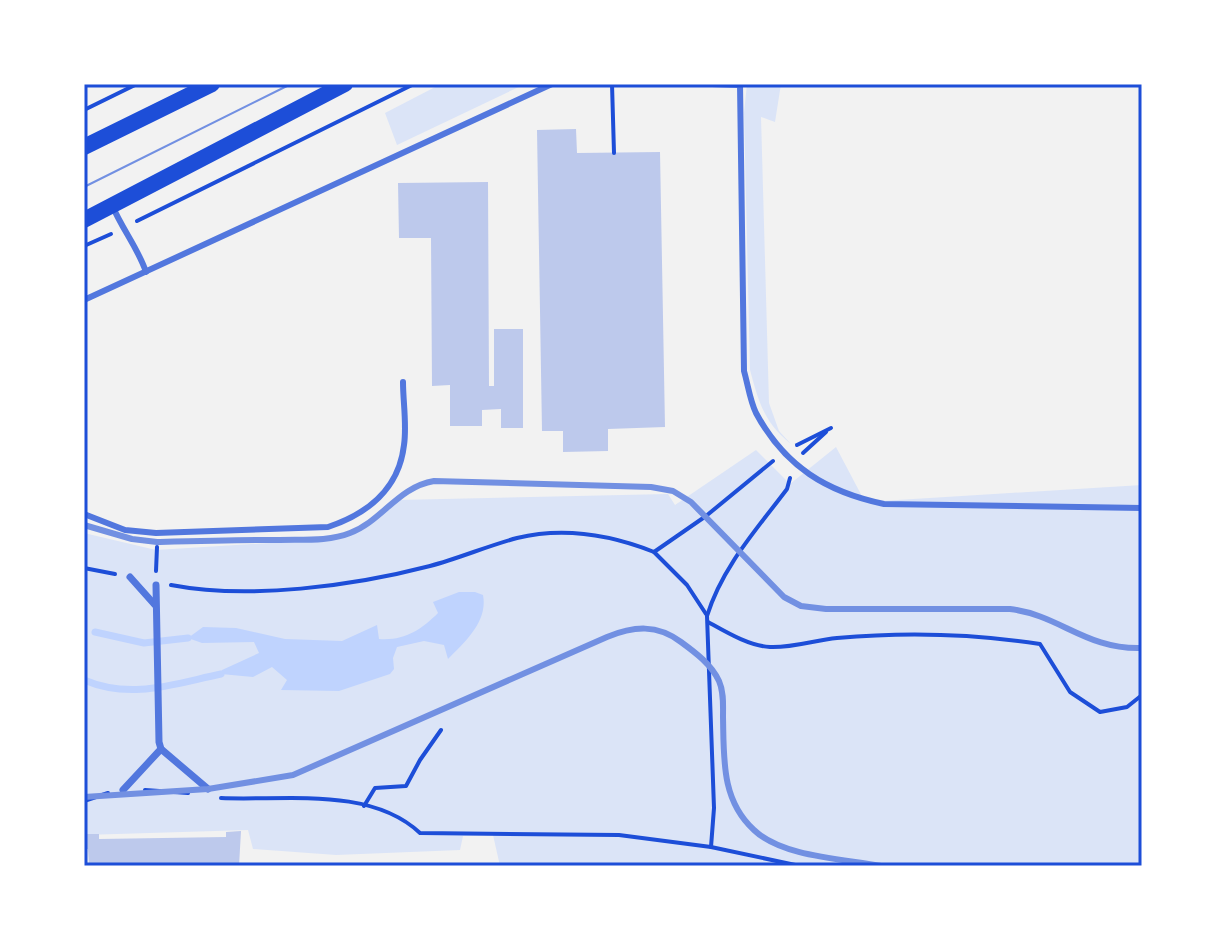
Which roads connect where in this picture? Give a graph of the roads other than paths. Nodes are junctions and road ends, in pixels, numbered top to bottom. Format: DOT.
graph roads {
  1 [pos="212,84"];
  2 [pos="345,84"];
  3 [pos="552,84"];
  4 [pos="712,84"];
  5 [pos="740,85"];
  6 [pos="84,147"];
  7 [pos="112,205"];
  8 [pos="84,220"];
  9 [pos="146,272"];
  10 [pos="84,300"];
  11 [pos="403,382"];
  12 [pos="1142,508"];
  13 [pos="84,514"];
  14 [pos="130,577"];
  15 [pos="156,584"];
  16 [pos="155,605"];
  17 [pos="160,745"];
  18 [pos="208,789"];
  19 [pos="123,790"];
  1 -- 6 [label="main road"];
  2 -- 7 [label="main road"];
  3 -- 9 [label="lane"];
  4 -- 5 [label="lane"];
  5 -- 12 [label="lane"];
  7 -- 8 [label="main road"];
  7 -- 9 [label="lane"];
  9 -- 10 [label="lane"];
  11 -- 13 [label="lane"];
  14 -- 16 [label="street"];
  15 -- 16 [label="street"];
  16 -- 17 [label="street"];
  17 -- 18 [label="street"];
  17 -- 19 [label="street"];
}
